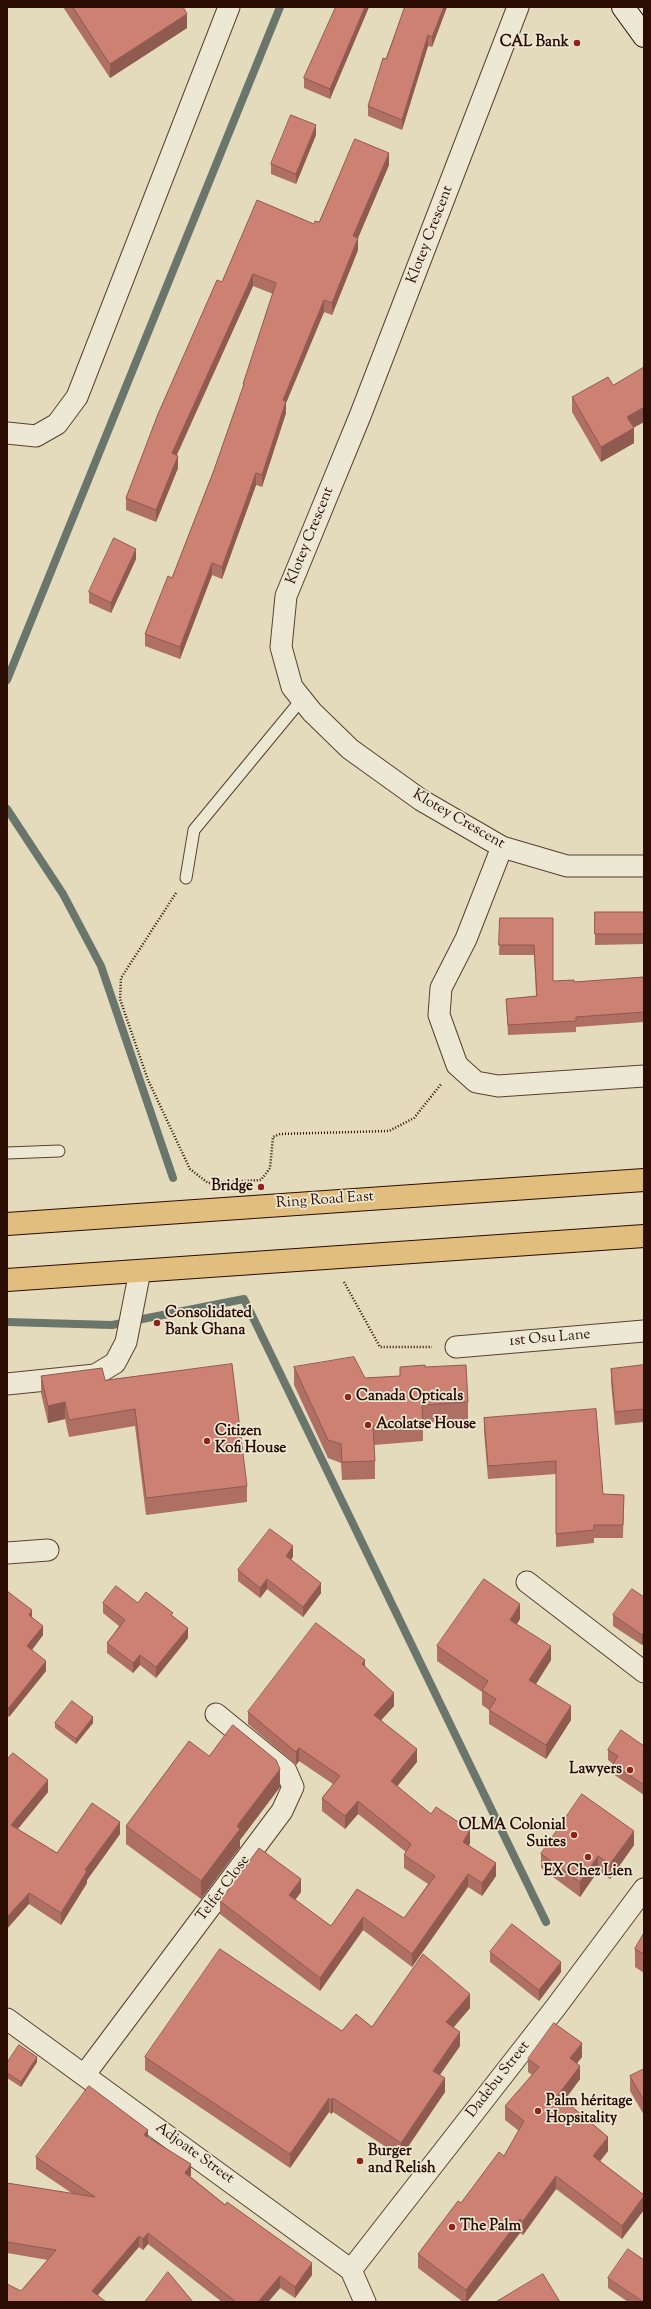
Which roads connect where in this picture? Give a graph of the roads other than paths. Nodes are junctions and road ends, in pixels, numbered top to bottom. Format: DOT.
graph roads {
  1 [pos="229,7"];
  2 [pos="518,7"];
  3 [pos="623,7"];
  4 [pos="644,36"];
  5 [pos="7,432"];
  6 [pos="302,699"];
  7 [pos="502,847"];
  8 [pos="644,866"];
  9 [pos="186,878"];
  10 [pos="644,1076"];
  11 [pos="59,1151"];
  12 [pos="7,1154"];
  13 [pos="644,1180"];
  14 [pos="7,1224"];
  15 [pos="644,1236"];
  16 [pos="140,1271"];
  17 [pos="7,1280"];
  18 [pos="644,1331"];
  19 [pos="456,1347"];
  20 [pos="7,1384"];
  21 [pos="48,1550"];
  22 [pos="7,1553"];
  23 [pos="527,1582"];
  24 [pos="644,1672"];
  25 [pos="216,1714"];
  26 [pos="644,1889"];
  27 [pos="7,2019"];
  28 [pos="85,2074"];
  29 [pos="351,2270"];
  30 [pos="365,2302"];
  1 -- 5 [label="street"];
  2 -- 6 [label="street, Klotey Crescent"];
  3 -- 4 [label="street"];
  6 -- 7 [label="street, Klotey Crescent"];
  6 -- 9 [label="lane"];
  7 -- 8 [label="street, Klotey Crescent"];
  7 -- 10 [label="street"];
  11 -- 12 [label="lane"];
  13 -- 14 [label="main road, Ring Road East"];
  15 -- 16 [label="main road"];
  16 -- 17 [label="main road"];
  16 -- 20 [label="street"];
  18 -- 19 [label="street, 1st Osu Lane"];
  21 -- 22 [label="street"];
  23 -- 24 [label="street"];
  25 -- 28 [label="street, Telfer Close"];
  26 -- 29 [label="street, Dadebu Street"];
  27 -- 28 [label="street, Adjoate Street"];
  28 -- 29 [label="street, Adjoate Street"];
  29 -- 30 [label="street, Adjoate Street"];
}
